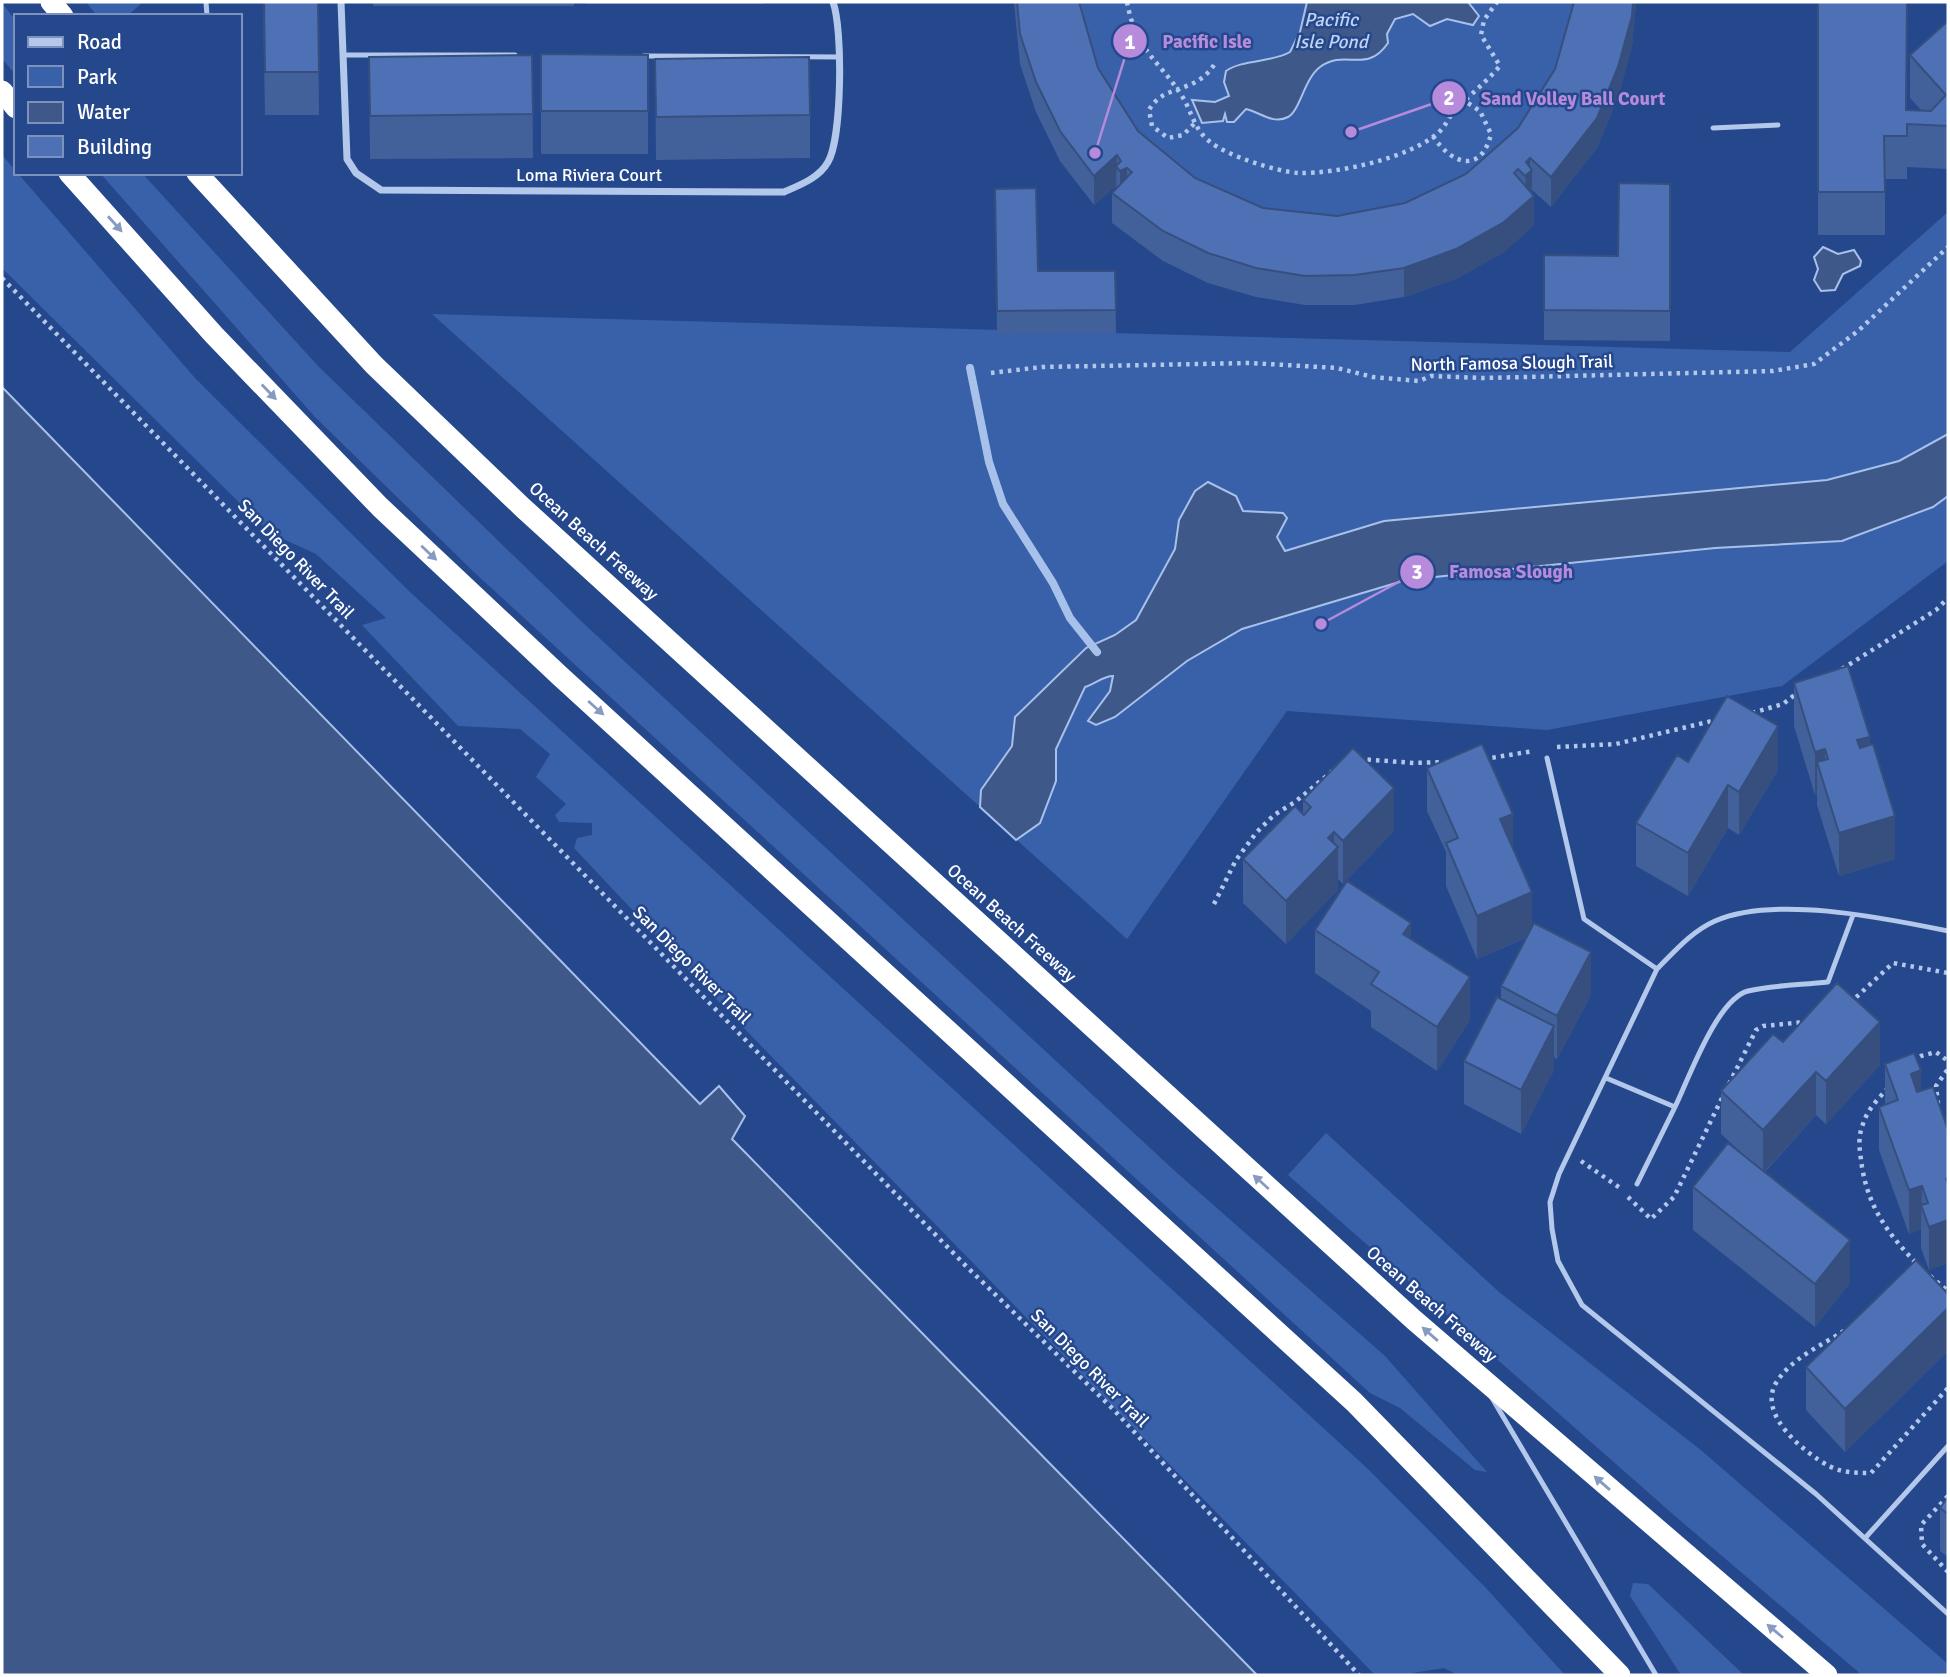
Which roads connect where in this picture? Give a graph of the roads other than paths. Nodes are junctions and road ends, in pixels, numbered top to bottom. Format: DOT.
graph roads {
  1 [pos="341,2"];
  2 [pos="833,2"];
  3 [pos="341,55"];
  4 [pos="522,55"];
  5 [pos="632,56"];
  6 [pos="840,57"];
  7 [pos="2,91"];
  8 [pos="14,106"];
  9 [pos="1778,125"];
  10 [pos="1713,128"];
  11 [pos="71,175"];
  12 [pos="199,175"];
  13 [pos="1547,758"];
  14 [pos="1853,915"];
  15 [pos="1948,931"];
  16 [pos="1657,969"];
  17 [pos="1606,1078"];
  18 [pos="1675,1107"];
  19 [pos="1637,1184"];
  20 [pos="1479,1376"];
  21 [pos="1948,1446"];
  22 [pos="1866,1537"];
  23 [pos="1948,1614"];
  24 [pos="1620,1675"];
  25 [pos="1657,1675"];
  26 [pos="1827,1675"];
  1 -- 3 [label="street, Loma Riviera Court"];
  2 -- 6 [label="street, Loma Riviera Court"];
  3 -- 4 [label="lane"];
  3 -- 6 [label="street, Loma Riviera Court"];
  5 -- 6 [label="lane"];
  7 -- 8 [label="highway"];
  9 -- 10 [label="lane"];
  11 -- 24 [label="highway, one-way"];
  20 -- 12 [label="highway, Ocean Beach Freeway, one-way"];
  13 -- 16 [label="lane"];
  14 -- 15 [label="lane"];
  14 -- 16 [label="lane"];
  14 -- 18 [label="lane"];
  16 -- 17 [label="lane"];
  17 -- 18 [label="lane"];
  17 -- 22 [label="lane"];
  18 -- 19 [label="lane"];
  20 -- 25 [label="lane"];
  26 -- 20 [label="highway, Ocean Beach Freeway, one-way"];
  21 -- 22 [label="lane"];
  22 -- 23 [label="lane"];
}
